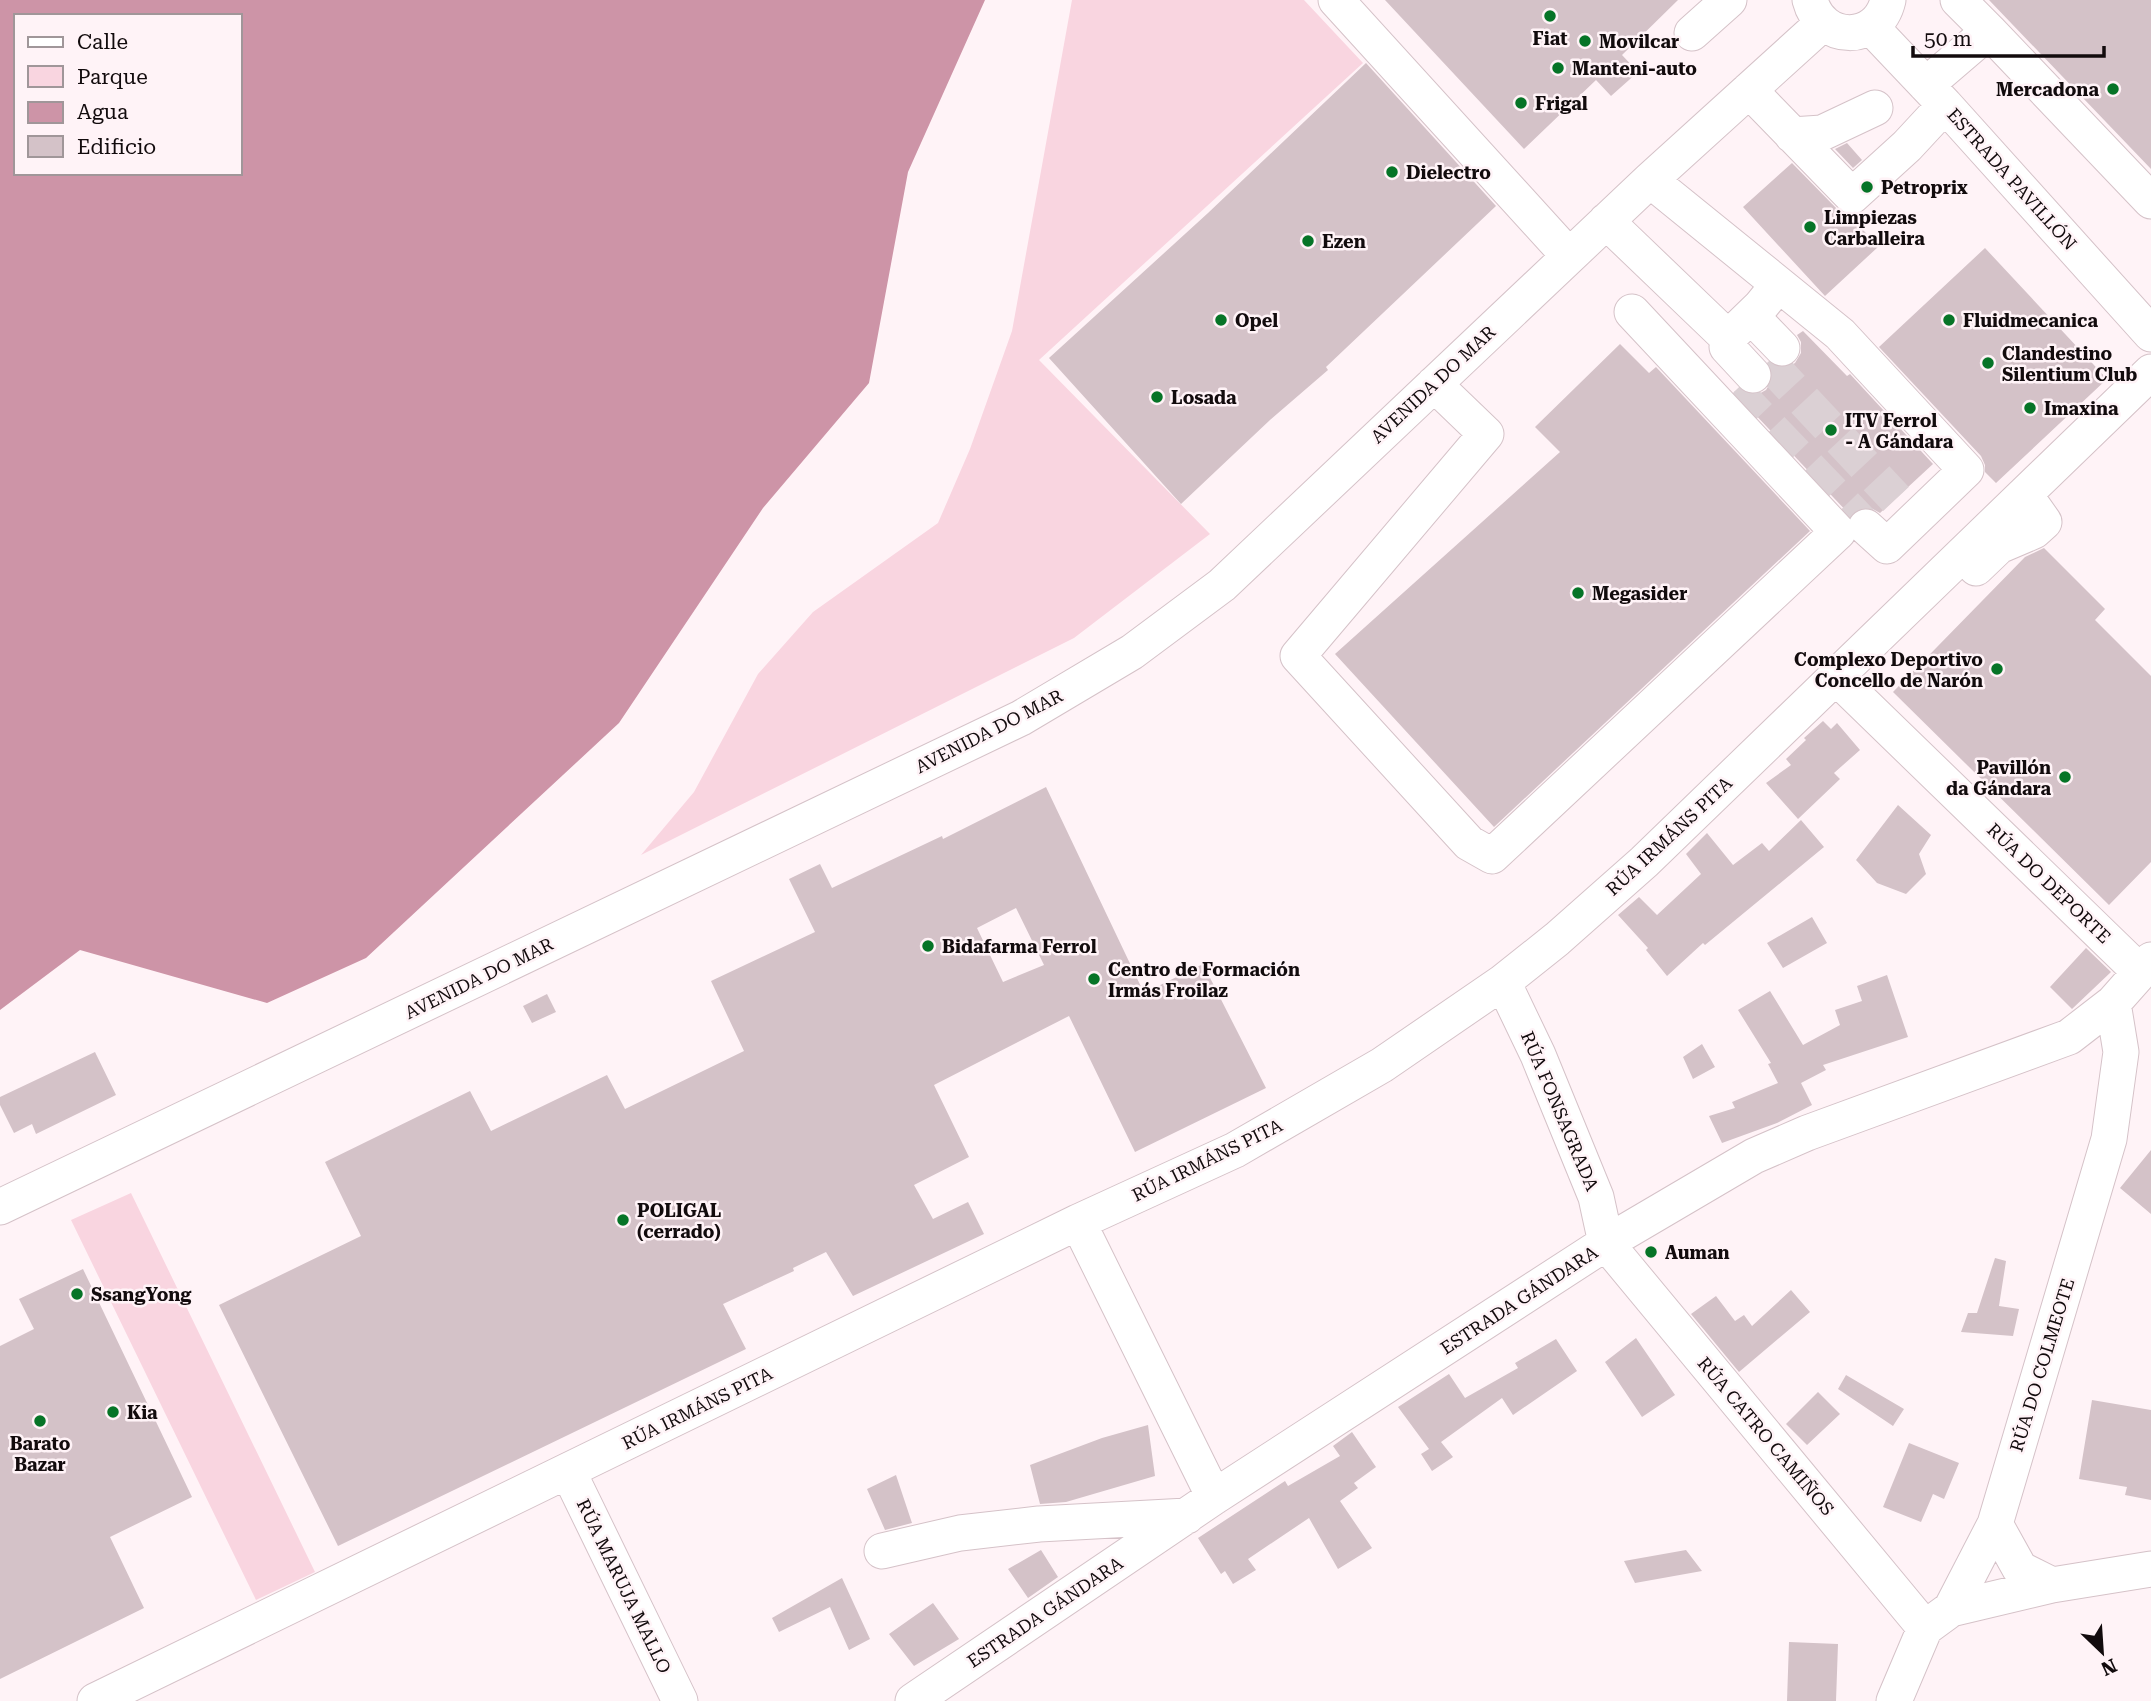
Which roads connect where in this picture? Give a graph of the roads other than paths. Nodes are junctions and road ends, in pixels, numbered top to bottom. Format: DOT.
graph roads {
  1 [pos="1336,0"];
  2 [pos="1729,0"];
  3 [pos="1958,0"];
  4 [pos="1816,12"];
  5 [pos="1879,14"];
  6 [pos="1989,31"];
  7 [pos="1692,33"];
  8 [pos="1749,90"];
  9 [pos="1936,95"];
  10 [pos="1891,127"];
  11 [pos="1792,135"];
  12 [pos="1836,179"];
  13 [pos="1650,180"];
  14 [pos="2151,201"];
  15 [pos="1606,221"];
  16 [pos="1569,256"];
  17 [pos="1779,285"];
  18 [pos="1632,312"];
  19 [pos="2151,334"];
  20 [pos="1730,339"];
  21 [pos="1760,369"];
  22 [pos="2151,372"];
  23 [pos="1434,384"];
  24 [pos="2035,508"];
  25 [pos="1899,516"];
  26 [pos="1837,678"];
  27 [pos="1865,705"];
  28 [pos="2146,966"];
  29 [pos="1503,982"];
  30 [pos="2113,1003"];
  31 [pos="0,1207"];
  32 [pos="1078,1222"];
  33 [pos="1606,1243"];
  34 [pos="568,1471"];
  35 [pos="1201,1506"];
  36 [pos="1995,1524"];
  37 [pos="882,1551"];
  38 [pos="2151,1569"];
  39 [pos="2052,1586"];
  40 [pos="1938,1619"];
  41 [pos="107,1698"];
  42 [pos="680,1701"];
  43 [pos="913,1701"];
  44 [pos="1894,1701"];
  1 -- 16 [label="street"];
  2 -- 7 [label="street"];
  3 -- 6 [label="street"];
  4 -- 5 [label="street"];
  4 -- 8 [label="street, AVENIDA DO MAR"];
  5 -- 9 [label="street, ESTRADA PAVILLÓN"];
  6 -- 9 [label="street"];
  6 -- 14 [label="street"];
  8 -- 11 [label="street"];
  8 -- 13 [label="street, AVENIDA DO MAR"];
  9 -- 10 [label="street"];
  9 -- 19 [label="street, ESTRADA PAVILLÓN"];
  10 -- 11 [label="street"];
  10 -- 12 [label="street"];
  10 -- 12 [label="street"];
  11 -- 12 [label="street"];
  13 -- 15 [label="street, AVENIDA DO MAR"];
  13 -- 17 [label="street"];
  15 -- 16 [label="street, AVENIDA DO MAR"];
  15 -- 20 [label="street"];
  16 -- 23 [label="street, AVENIDA DO MAR"];
  17 -- 20 [label="street"];
  17 -- 25 [label="street"];
  18 -- 23 [label="street"];
  20 -- 21 [label="street"];
  22 -- 24 [label="street, RÚA IRMÁNS PITA"];
  23 -- 31 [label="street, AVENIDA DO MAR"];
  24 -- 26 [label="street, RÚA IRMÁNS PITA"];
  24 -- 27 [label="street"];
  26 -- 27 [label="street, RÚA DO DEPORTE"];
  26 -- 29 [label="street, RÚA IRMÁNS PITA"];
  27 -- 28 [label="street, RÚA DO DEPORTE"];
  28 -- 30 [label="street, ESTRADA GÁNDARA"];
  29 -- 32 [label="street, RÚA IRMÁNS PITA"];
  29 -- 33 [label="street, RÚA FONSAGRADA"];
  30 -- 33 [label="street, ESTRADA GÁNDARA"];
  30 -- 36 [label="street, RÚA DO COLMEOTE"];
  32 -- 34 [label="street, RÚA IRMÁNS PITA"];
  32 -- 35 [label="street"];
  33 -- 35 [label="street, ESTRADA GÁNDARA"];
  33 -- 40 [label="street, RÚA CATRO CAMIÑOS"];
  34 -- 41 [label="street, RÚA IRMÁNS PITA"];
  34 -- 42 [label="street, RÚA MARUJA MALLO"];
  35 -- 37 [label="street"];
  35 -- 43 [label="street, ESTRADA GÁNDARA"];
  36 -- 39 [label="street"];
  36 -- 40 [label="street, RÚA DO COLMEOTE"];
  38 -- 39 [label="street"];
  39 -- 40 [label="street"];
  40 -- 44 [label="street, RÚA DO COLMEOTE"];
}
